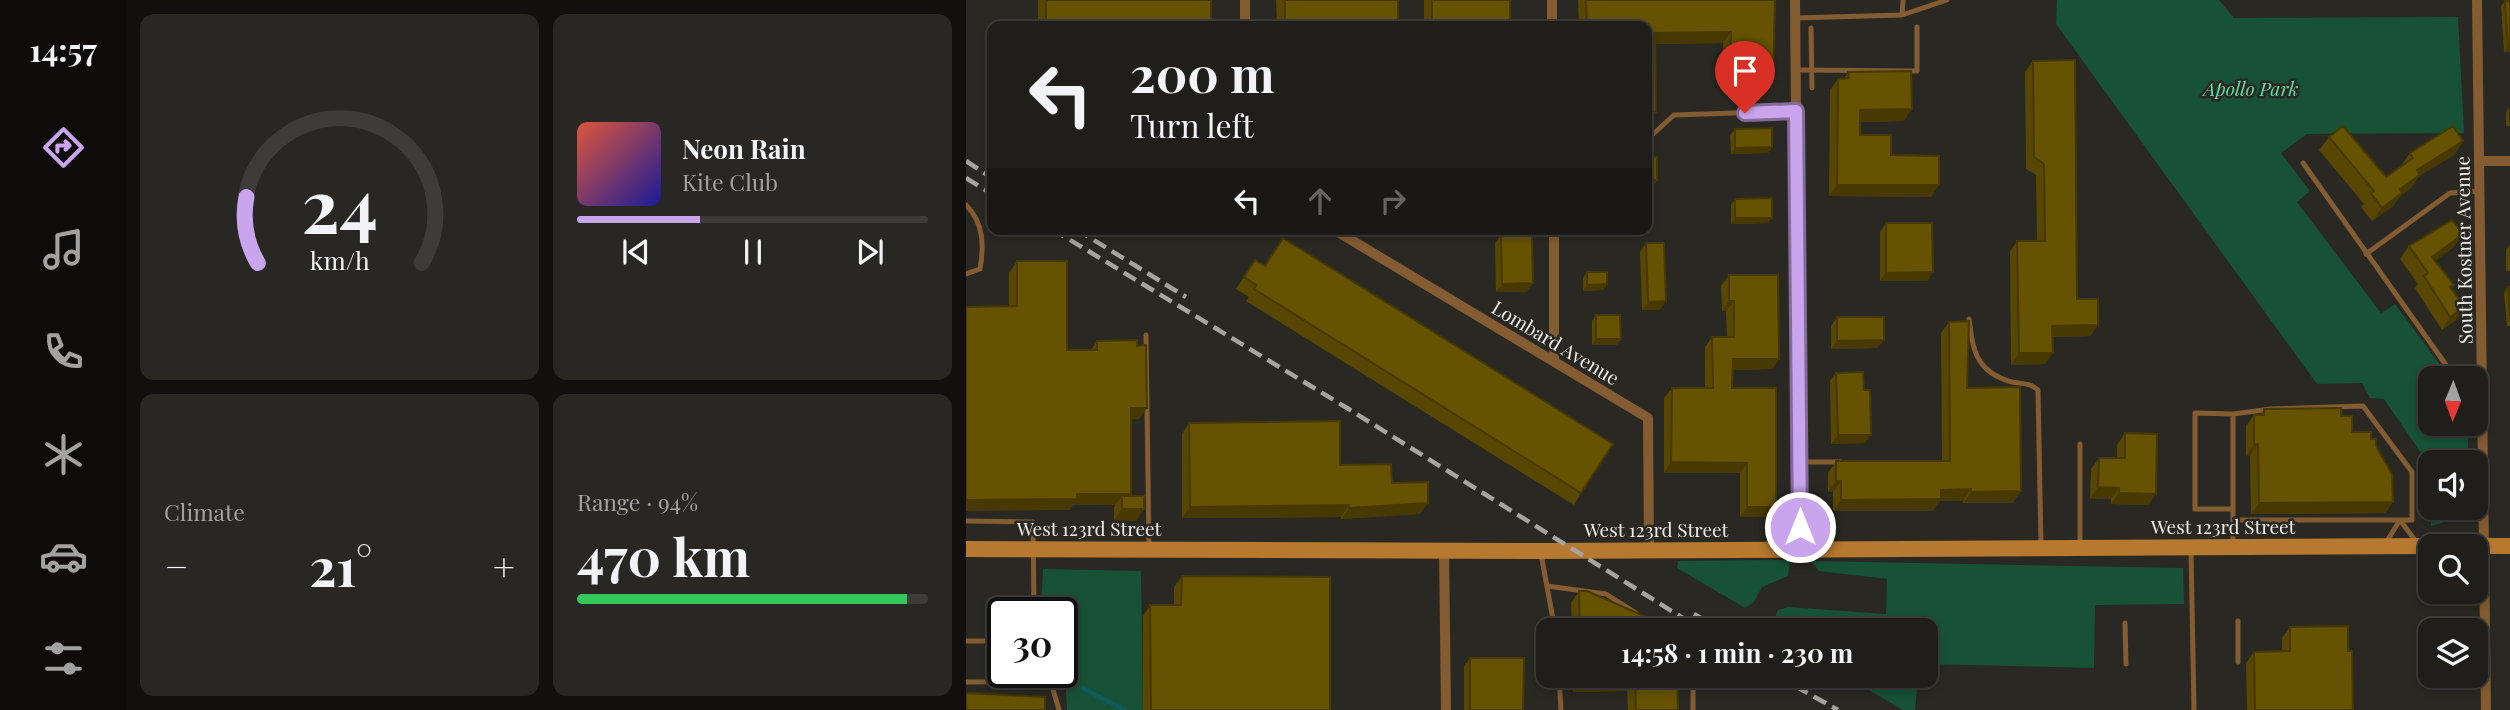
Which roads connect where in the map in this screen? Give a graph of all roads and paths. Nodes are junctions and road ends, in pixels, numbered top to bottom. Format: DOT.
graph roads {
  1 [pos="1245,0"];
  2 [pos="1552,0"];
  3 [pos="1795,0"];
  4 [pos="1903,0"];
  5 [pos="1947,0"];
  6 [pos="2477,0"];
  7 [pos="1902,15"];
  8 [pos="1796,18"];
  9 [pos="1245,21"];
  10 [pos="1552,21"];
  11 [pos="1917,27"];
  12 [pos="1811,28"];
  13 [pos="1796,70"];
  14 [pos="1811,70"];
  15 [pos="1812,88"];
  16 [pos="1796,111"];
  17 [pos="1652,135"];
  18 [pos="2479,161"];
  19 [pos="2510,161"];
  20 [pos="2303,163"];
  21 [pos="2480,191"];
  22 [pos="966,205"];
  23 [pos="1343,235"];
  24 [pos="1554,235"];
  25 [pos="2367,254"];
  26 [pos="966,274"];
  27 [pos="1969,319"];
  28 [pos="1146,335"];
  29 [pos="1554,361"];
  30 [pos="2447,366"];
  31 [pos="2482,366"];
  32 [pos="2233,414"];
  33 [pos="2483,436"];
  34 [pos="2080,444"];
  35 [pos="1853,461"];
  36 [pos="1799,462"];
  37 [pos="2233,509"];
  38 [pos="2233,520"];
  39 [pos="2400,520"];
  40 [pos="966,521"];
  41 [pos="2484,534"];
  42 [pos="2418,539"];
  43 [pos="2383,546"];
  44 [pos="2418,546"];
  45 [pos="2488,546"];
  46 [pos="2510,546"];
  47 [pos="2191,547"];
  48 [pos="2233,547"];
  49 [pos="2041,548"];
  50 [pos="2080,548"];
  51 [pos="966,549"];
  52 [pos="1034,549"];
  53 [pos="1149,549"];
  54 [pos="1444,549"];
  55 [pos="1800,549"];
  56 [pos="1649,550"];
  57 [pos="1541,551"];
  58 [pos="1547,586"];
  59 [pos="1034,597"];
  60 [pos="2485,604"];
  61 [pos="1639,615"];
  62 [pos="1553,618"];
  63 [pos="2238,621"];
  64 [pos="2125,623"];
  65 [pos="966,641"];
  66 [pos="987,641"];
  67 [pos="2238,662"];
  68 [pos="2126,664"];
  69 [pos="966,682"];
  70 [pos="987,682"];
  71 [pos="1052,688"];
  72 [pos="1560,688"];
  73 [pos="1693,688"];
  74 [pos="1059,710"];
  75 [pos="1446,710"];
  76 [pos="1561,710"];
  77 [pos="1693,710"];
  78 [pos="2194,710"];
  79 [pos="2486,710"];
  1 -- 9 [label="street"];
  2 -- 10 [label="street"];
  3 -- 8 [label="street"];
  4 -- 7 [label="lane"];
  5 -- 7 [label="lane"];
  6 -- 18 [label="street, South Kostner Avenue"];
  7 -- 8 [label="lane"];
  8 -- 13 [label="street"];
  11 -- 14 [label="lane"];
  12 -- 14 [label="lane"];
  13 -- 14 [label="lane"];
  13 -- 16 [label="street"];
  14 -- 15 [label="lane"];
  16 -- 17 [label="lane"];
  16 -- 36 [label="street"];
  18 -- 19 [label="street"];
  18 -- 21 [label="street, South Kostner Avenue"];
  20 -- 25 [label="lane"];
  21 -- 25 [label="lane"];
  21 -- 31 [label="street, South Kostner Avenue"];
  22 -- 26 [label="lane"];
  23 -- 29 [label="street, Lombard Avenue"];
  24 -- 29 [label="street"];
  25 -- 30 [label="lane"];
  27 -- 49 [label="lane"];
  28 -- 53 [label="lane"];
  29 -- 56 [label="street, Lombard Avenue"];
  32 -- 37 [label="lane"];
  32 -- 37 [label="lane"];
  32 -- 39 [label="lane"];
  33 -- 41 [label="street, South Kostner Avenue"];
  34 -- 50 [label="lane"];
  35 -- 36 [label="lane"];
  36 -- 55 [label="street"];
  37 -- 38 [label="lane"];
  38 -- 39 [label="lane"];
  38 -- 48 [label="lane"];
  39 -- 42 [label="lane"];
  39 -- 43 [label="lane"];
  40 -- 52 [label="lane"];
  43 -- 44 [label="street, West 123rd Street"];
  43 -- 48 [label="street, West 123rd Street"];
  45 -- 46 [label="street"];
  47 -- 48 [label="street, West 123rd Street"];
  47 -- 50 [label="street, West 123rd Street"];
  47 -- 78 [label="lane"];
  49 -- 50 [label="street, West 123rd Street"];
  49 -- 55 [label="street, West 123rd Street"];
  51 -- 52 [label="street, West 123rd Street"];
  52 -- 53 [label="street, West 123rd Street"];
  52 -- 59 [label="lane"];
  53 -- 54 [label="street, West 123rd Street"];
  54 -- 57 [label="street, West 123rd Street"];
  54 -- 75 [label="street"];
  55 -- 56 [label="street, West 123rd Street"];
  56 -- 57 [label="street, West 123rd Street"];
  57 -- 58 [label="lane"];
  58 -- 61 [label="lane"];
  58 -- 62 [label="lane"];
  60 -- 79 [label="street, South Kostner Avenue"];
  63 -- 67 [label="lane"];
  64 -- 68 [label="lane"];
  65 -- 66 [label="lane"];
  69 -- 70 [label="lane"];
  71 -- 74 [label="lane"];
  72 -- 76 [label="lane"];
  73 -- 77 [label="lane"];
}
